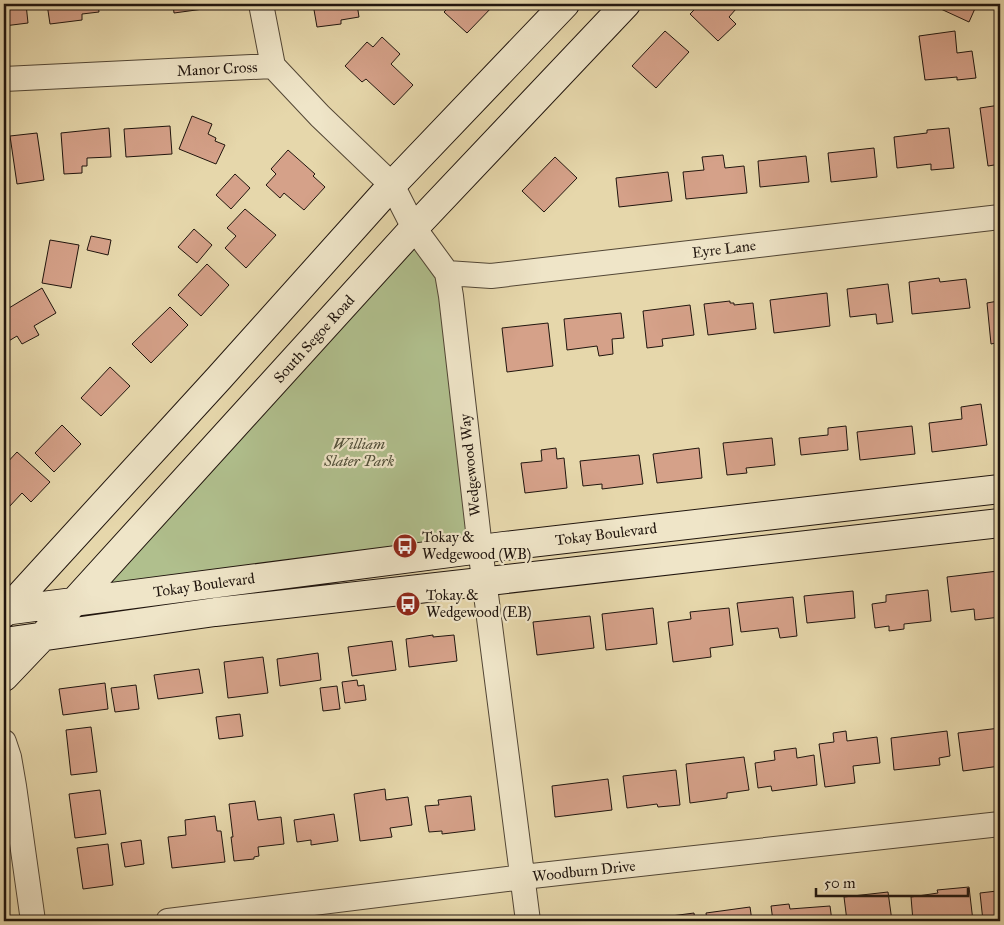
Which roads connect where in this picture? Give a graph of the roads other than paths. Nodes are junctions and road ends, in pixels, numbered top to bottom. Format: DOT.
graph roads {
  1 [pos="261,4"];
  2 [pos="565,4"];
  3 [pos="626,4"];
  4 [pos="273,66"];
  5 [pos="4,79"];
  6 [pos="392,185"];
  7 [pos="1000,217"];
  8 [pos="414,228"];
  9 [pos="447,273"];
  10 [pos="1000,489"];
  11 [pos="1000,523"];
  12 [pos="480,548"];
  13 [pos="484,581"];
  14 [pos="74,602"];
  15 [pos="5,611"];
  16 [pos="44,635"];
  17 [pos="4,642"];
  18 [pos="4,677"];
  19 [pos="4,742"];
  20 [pos="1000,824"];
  21 [pos="523,878"];
  22 [pos="33,921"];
  23 [pos="168,921"];
  24 [pos="528,921"];
  1 -- 4 [label="street"];
  2 -- 6 [label="street"];
  3 -- 8 [label="street, South Segoe Road"];
  4 -- 5 [label="street, Manor Cross"];
  4 -- 6 [label="street, Manor Cross"];
  6 -- 8 [label="street, Manor Cross"];
  6 -- 15 [label="street"];
  7 -- 9 [label="street, Eyre Lane"];
  8 -- 9 [label="street, Wedgewood Way"];
  8 -- 14 [label="street, South Segoe Road"];
  9 -- 12 [label="street, Wedgewood Way"];
  10 -- 12 [label="street, Tokay Boulevard"];
  11 -- 13 [label="street, Tokay Boulevard"];
  12 -- 13 [label="street, Wedgewood Way"];
  12 -- 14 [label="street, Tokay Boulevard"];
  13 -- 16 [label="street, Tokay Boulevard"];
  13 -- 21 [label="street, Wedgewood Way"];
  14 -- 15 [label="street, Tokay Boulevard"];
  14 -- 16 [label="street, South Segoe Road"];
  16 -- 17 [label="street, Tokay Boulevard"];
  16 -- 18 [label="street, South Segoe Road"];
  19 -- 22 [label="street"];
  20 -- 21 [label="street, Woodburn Drive"];
  21 -- 23 [label="street, Woodburn Drive"];
  21 -- 24 [label="street, Wedgewood Way"];
}
